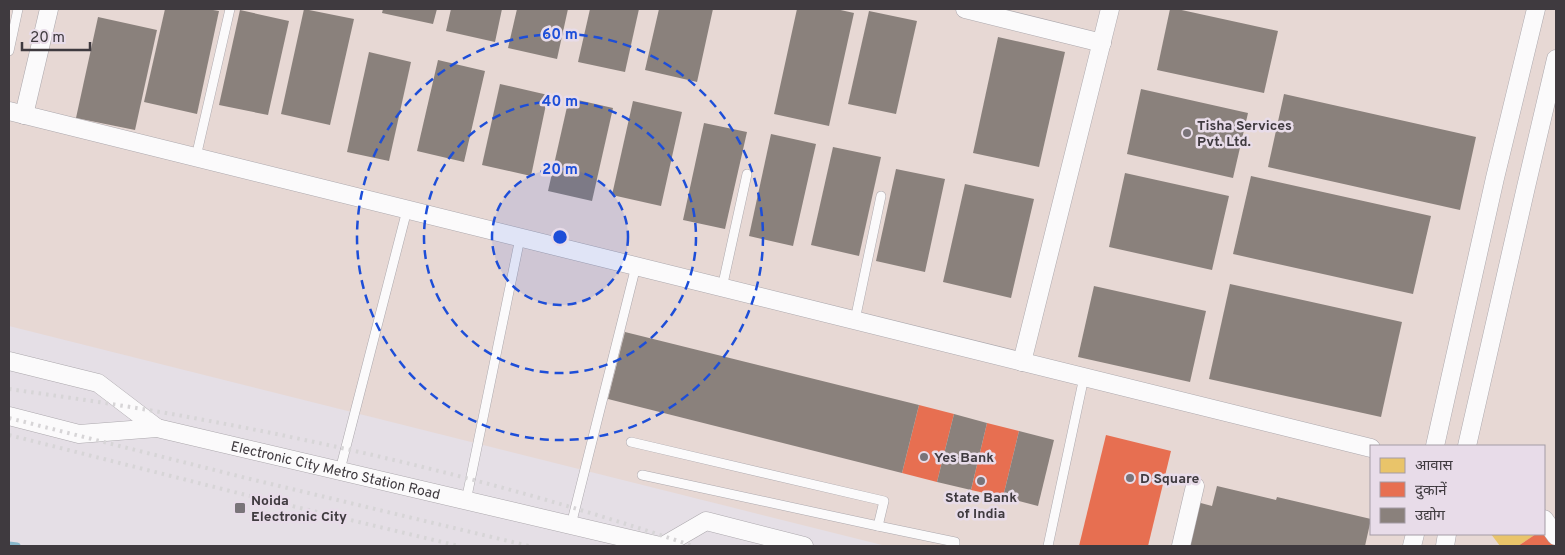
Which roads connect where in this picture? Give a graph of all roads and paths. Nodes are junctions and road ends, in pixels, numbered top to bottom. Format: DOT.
graph roads {
  1 [pos="18,9"];
  2 [pos="50,9"];
  3 [pos="230,9"];
  4 [pos="965,9"];
  5 [pos="1110,9"];
  6 [pos="1536,9"];
  7 [pos="1102,43"];
  8 [pos="9,51"];
  9 [pos="1556,59"];
  10 [pos="16,113"];
  11 [pos="196,157"];
  12 [pos="747,174"];
  13 [pos="881,196"];
  14 [pos="407,210"];
  15 [pos="520,238"];
  16 [pos="636,266"];
  17 [pos="722,288"];
  18 [pos="855,320"];
  19 [pos="9,361"];
  20 [pos="1022,362"];
  21 [pos="1084,377"];
  22 [pos="9,416"];
  23 [pos="157,428"];
  24 [pos="631,442"];
  25 [pos="1435,445"];
  26 [pos="1467,445"];
  27 [pos="1370,448"];
  28 [pos="340,470"];
  29 [pos="642,475"];
  30 [pos="1195,486"];
  31 [pos="466,501"];
  32 [pos="1545,520"];
  33 [pos="571,525"];
  34 [pos="878,526"];
  35 [pos="1556,536"];
  36 [pos="661,546"];
  37 [pos="804,546"];
  38 [pos="955,546"];
  39 [pos="1048,546"];
  40 [pos="1182,546"];
  1 -- 8 [label="lane"];
  2 -- 10 [label="street"];
  3 -- 11 [label="lane"];
  4 -- 7 [label="street"];
  5 -- 7 [label="street"];
  6 -- 25 [label="street"];
  7 -- 20 [label="street"];
  9 -- 26 [label="street"];
  10 -- 11 [label="street"];
  11 -- 14 [label="street"];
  12 -- 17 [label="lane"];
  13 -- 18 [label="lane"];
  14 -- 15 [label="street"];
  14 -- 28 [label="lane"];
  15 -- 16 [label="street"];
  15 -- 31 [label="lane"];
  16 -- 17 [label="street"];
  16 -- 33 [label="lane"];
  17 -- 18 [label="street"];
  18 -- 20 [label="street"];
  19 -- 23 [label="street"];
  20 -- 21 [label="street"];
  21 -- 27 [label="street"];
  21 -- 39 [label="lane"];
  22 -- 23 [label="street, Electronic City Metro Station Road"];
  23 -- 28 [label="street, Electronic City Metro Station Road"];
  24 -- 34 [label="lane"];
  28 -- 31 [label="street, Electronic City Metro Station Road"];
  29 -- 34 [label="lane"];
  30 -- 40 [label="street"];
  31 -- 33 [label="street, Electronic City Metro Station Road"];
  32 -- 35 [label="street"];
  33 -- 36 [label="street, Electronic City Metro Station Road"];
  34 -- 38 [label="lane"];
  36 -- 37 [label="street"];
}
